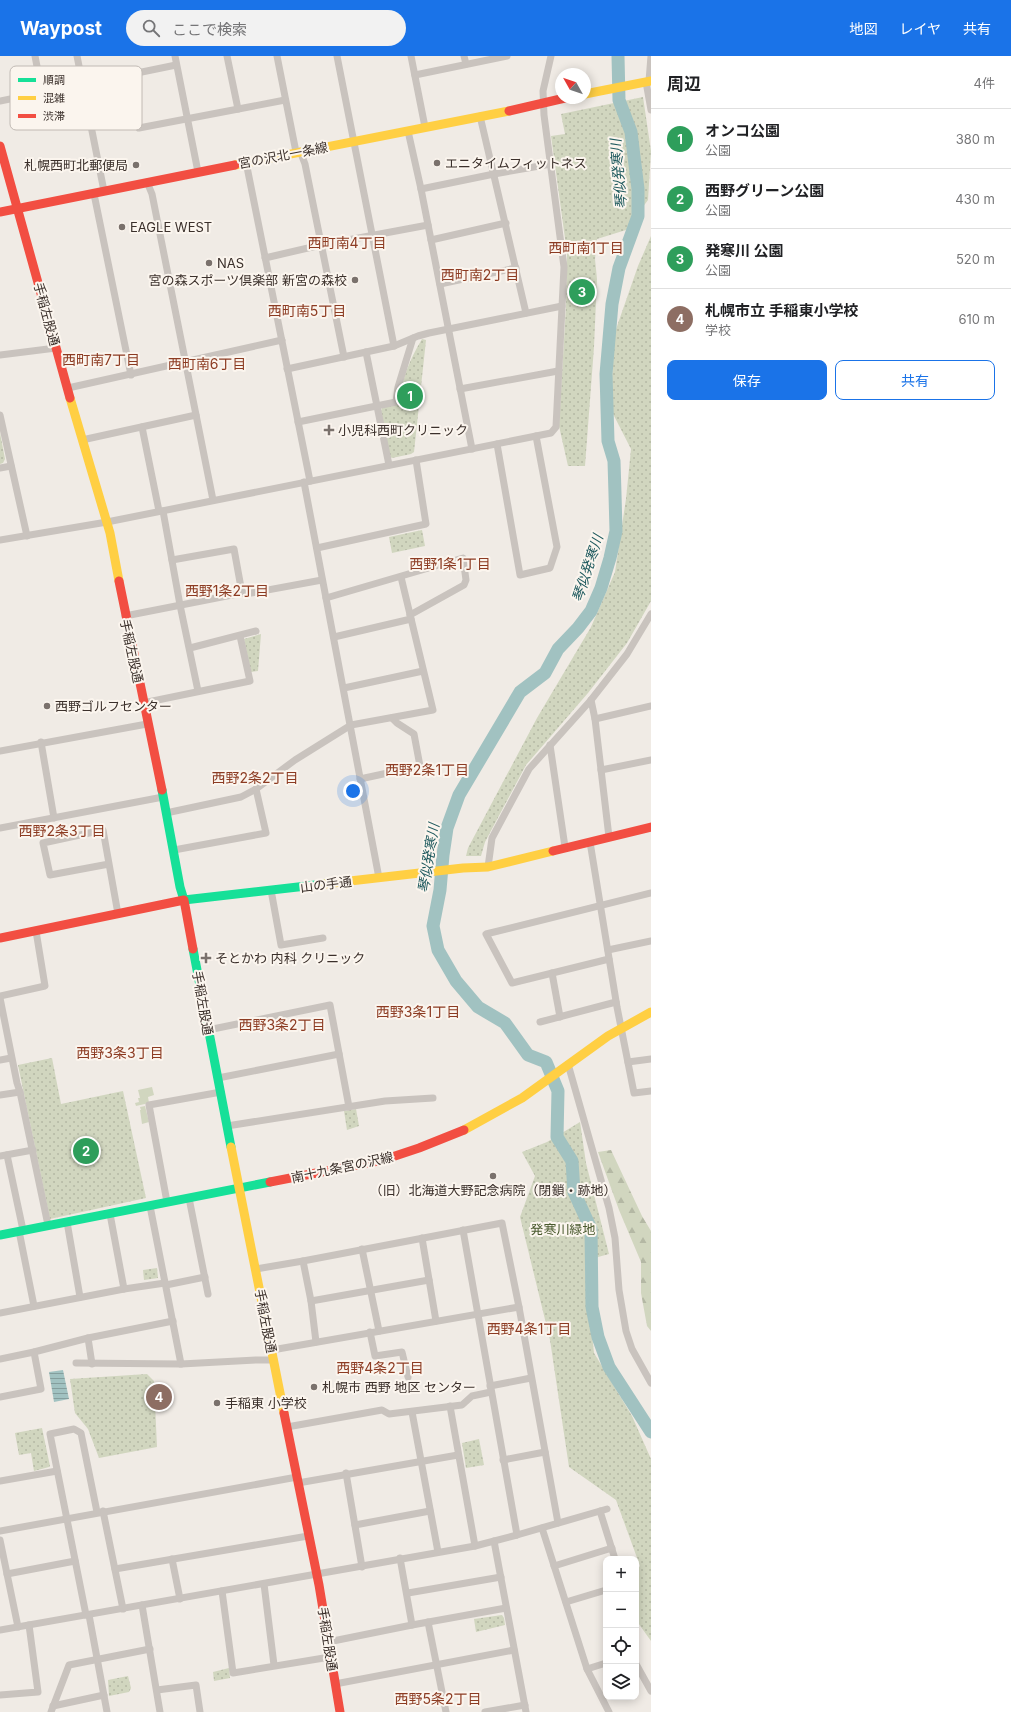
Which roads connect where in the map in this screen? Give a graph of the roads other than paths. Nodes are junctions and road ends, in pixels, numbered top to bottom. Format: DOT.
graph roads {
  1 [pos="35,56"];
  2 [pos="77,56"];
  3 [pos="175,56"];
  4 [pos="227,56"];
  5 [pos="277,56"];
  6 [pos="337,56"];
  7 [pos="411,56"];
  8 [pos="464,56"];
  9 [pos="507,56"];
  10 [pos="551,56"];
  11 [pos="651,56"];
  12 [pos="466,64"];
  13 [pos="176,65"];
  14 [pos="37,66"];
  15 [pos="79,66"];
  16 [pos="142,72"];
  17 [pos="415,75"];
  18 [pos="647,82"];
  19 [pos="591,94"];
  20 [pos="10,99"];
  21 [pos="285,100"];
  22 [pos="555,100"];
  23 [pos="0,101"];
  24 [pos="544,103"];
  25 [pos="238,109"];
  26 [pos="651,110"];
  27 [pos="480,116"];
  28 [pos="187,120"];
  29 [pos="142,128"];
  30 [pos="424,128"];
  31 [pos="91,130"];
  32 [pos="408,131"];
  33 [pos="355,142"];
  34 [pos="0,147"];
  35 [pos="298,152"];
  36 [pos="246,162"];
  37 [pos="551,164"];
  38 [pos="198,172"];
  39 [pos="494,174"];
  40 [pos="147,182"];
  41 [pos="421,190"];
  42 [pos="104,191"];
  43 [pos="94,194"];
  44 [pos="18,208"];
  45 [pos="0,212"];
  46 [pos="506,223"];
  47 [pos="428,225"];
  48 [pos="374,236"];
  49 [pos="431,240"];
  50 [pos="321,246"];
  51 [pos="265,258"];
  52 [pos="516,268"];
  53 [pos="440,284"];
  54 [pos="562,306"];
  55 [pos="526,313"];
  56 [pos="448,329"];
  57 [pos="413,338"];
  58 [pos="282,340"];
  59 [pos="394,346"];
  60 [pos="56,348"];
  61 [pos="366,352"];
  62 [pos="0,355"];
  63 [pos="344,357"];
  64 [pos="185,362"];
  65 [pos="287,369"];
  66 [pos="558,371"];
  67 [pos="131,375"];
  68 [pos="68,388"];
  69 [pos="460,389"];
  70 [pos="376,405"];
  71 [pos="0,415"];
  72 [pos="196,415"];
  73 [pos="298,422"];
  74 [pos="142,427"];
  75 [pos="536,436"];
  76 [pos="82,440"];
  77 [pos="497,444"];
  78 [pos="472,449"];
  79 [pos="416,460"];
  80 [pos="389,465"];
  81 [pos="11,466"];
  82 [pos="0,468"];
  83 [pos="307,481"];
  84 [pos="213,500"];
  85 [pos="161,511"];
  86 [pos="107,522"];
  87 [pos="27,536"];
  88 [pos="0,540"];
  89 [pos="316,548"];
  90 [pos="172,560"];
  91 [pos="401,577"];
  92 [pos="322,580"];
  93 [pos="242,593"];
  94 [pos="326,598"];
  95 [pos="180,605"];
  96 [pos="651,614"];
  97 [pos="125,616"];
  98 [pos="411,617"];
  99 [pos="256,631"];
  100 [pos="240,636"];
  101 [pos="334,637"];
  102 [pos="190,648"];
  103 [pos="423,671"];
  104 [pos="344,688"];
  105 [pos="198,691"];
  106 [pos="591,700"];
  107 [pos="143,703"];
  108 [pos="651,706"];
  109 [pos="392,718"];
  110 [pos="595,719"];
  111 [pos="148,724"];
  112 [pos="351,725"];
  113 [pos="41,742"];
  114 [pos="550,745"];
  115 [pos="0,751"];
  116 [pos="651,760"];
  117 [pos="601,770"];
  118 [pos="360,779"];
  119 [pos="256,789"];
  120 [pos="163,797"];
  121 [pos="166,813"];
  122 [pos="54,818"];
  123 [pos="651,827"];
  124 [pos="0,828"];
  125 [pos="609,837"];
  126 [pos="590,842"];
  127 [pos="565,847"];
  128 [pos="174,850"];
  129 [pos="109,864"];
  130 [pos="488,867"];
  131 [pos="379,878"];
  132 [pos="271,890"];
  133 [pos="651,893"];
  134 [pos="184,900"];
  135 [pos="600,905"];
  136 [pos="118,914"];
  137 [pos="36,931"];
  138 [pos="0,938"];
  139 [pos="323,938"];
  140 [pos="651,941"];
  141 [pos="608,950"];
  142 [pos="609,959"];
  143 [pos="552,973"];
  144 [pos="0,997"];
  145 [pos="616,1002"];
  146 [pos="651,1012"];
  147 [pos="2,1014"];
  148 [pos="560,1017"];
  149 [pos="540,1022"];
  150 [pos="622,1027"];
  151 [pos="208,1030"];
  152 [pos="339,1054"];
  153 [pos="11,1058"];
  154 [pos="651,1059"];
  155 [pos="0,1060"];
  156 [pos="628,1062"];
  157 [pos="568,1064"];
  158 [pos="218,1078"];
  159 [pos="651,1091"];
  160 [pos="20,1092"];
  161 [pos="221,1092"];
  162 [pos="0,1095"];
  163 [pos="433,1098"];
  164 [pos="349,1107"];
  165 [pos="227,1126"];
  166 [pos="33,1150"];
  167 [pos="4,1156"];
  168 [pos="240,1187"];
  169 [pos="189,1198"];
  170 [pos="167,1202"];
  171 [pos="150,1206"];
  172 [pos="110,1214"];
  173 [pos="67,1222"];
  174 [pos="48,1225"];
  175 [pos="463,1230"];
  176 [pos="21,1231"];
  177 [pos="0,1235"];
  178 [pos="422,1238"];
  179 [pos="362,1249"];
  180 [pos="303,1261"];
  181 [pos="256,1269"];
  182 [pos="205,1277"];
  183 [pos="429,1280"];
  184 [pos="166,1284"];
  185 [pos="124,1288"];
  186 [pos="371,1291"];
  187 [pos="208,1294"];
  188 [pos="80,1297"];
  189 [pos="311,1301"];
  190 [pos="34,1306"];
  191 [pos="519,1307"];
  192 [pos="0,1312"];
  193 [pos="478,1313"];
  194 [pos="173,1320"];
  195 [pos="436,1321"];
  196 [pos="378,1331"];
  197 [pos="370,1332"];
  198 [pos="88,1338"];
  199 [pos="316,1342"];
  200 [pos="272,1350"];
  201 [pos="34,1352"];
  202 [pos="0,1359"];
  203 [pos="274,1360"];
  204 [pos="76,1363"];
  205 [pos="92,1364"];
  206 [pos="181,1364"];
  207 [pos="408,1377"];
  208 [pos="532,1378"];
  209 [pos="651,1383"];
  210 [pos="491,1389"];
  211 [pos="0,1397"];
  212 [pos="450,1406"];
  213 [pos="412,1412"];
  214 [pos="287,1427"];
  215 [pos="545,1452"];
  216 [pos="458,1455"];
  217 [pos="503,1460"];
  218 [pos="420,1461"];
  219 [pos="57,1471"];
  220 [pos="346,1473"];
  221 [pos="297,1480"];
  222 [pos="0,1482"];
  223 [pos="430,1511"];
  224 [pos="100,1512"];
  225 [pos="67,1519"];
  226 [pos="558,1524"];
  227 [pos="355,1525"];
  228 [pos="542,1528"];
  229 [pos="0,1531"];
  230 [pos="517,1535"];
  231 [pos="308,1536"];
  232 [pos="0,1540"];
  233 [pos="494,1541"];
  234 [pos="474,1546"];
  235 [pos="612,1548"];
  236 [pos="438,1552"];
  237 [pos="614,1556"];
  238 [pos="400,1558"];
  239 [pos="172,1559"];
  240 [pos="75,1561"];
  241 [pos="554,1566"];
  242 [pos="362,1567"];
  243 [pos="115,1569"];
  244 [pos="7,1574"];
  245 [pos="316,1575"];
  246 [pos="501,1577"];
  247 [pos="264,1584"];
  248 [pos="222,1591"];
  249 [pos="603,1591"];
  250 [pos="408,1593"];
  251 [pos="180,1599"];
  252 [pos="566,1602"];
  253 [pos="142,1605"];
  254 [pos="506,1608"];
  255 [pos="123,1609"];
  256 [pos="87,1615"];
  257 [pos="428,1622"];
  258 [pos="29,1625"];
  259 [pos="412,1625"];
  260 [pos="18,1627"];
  261 [pos="0,1630"];
  262 [pos="328,1642"];
  263 [pos="150,1649"];
  264 [pos="514,1650"];
  265 [pos="330,1657"];
  266 [pos="97,1659"];
  267 [pos="437,1664"];
  268 [pos="603,1664"];
  269 [pos="274,1665"];
  270 [pos="588,1669"];
  271 [pos="639,1669"];
  272 [pos="335,1684"];
  273 [pos="157,1690"];
  274 [pos="651,1691"];
  275 [pos="0,1695"];
  276 [pos="104,1695"];
  277 [pos="525,1708"];
  278 [pos="52,1709"];
  279 [pos="107,1712"];
  280 [pos="160,1712"];
  281 [pos="200,1712"];
  282 [pos="340,1712"];
  283 [pos="446,1712"];
  284 [pos="485,1712"];
  285 [pos="609,1712"];
  1 -- 14 [label="street"];
  2 -- 15 [label="street"];
  3 -- 13 [label="street"];
  4 -- 25 [label="street"];
  5 -- 21 [label="street"];
  6 -- 33 [label="street"];
  7 -- 17 [label="street"];
  8 -- 12 [label="street"];
  9 -- 12 [label="street"];
  10 -- 24 [label="street"];
  11 -- 18 [label="street"];
  12 -- 17 [label="street"];
  13 -- 16 [label="street"];
  13 -- 28 [label="street"];
  17 -- 30 [label="street"];
  18 -- 19 [label="main road"];
  18 -- 26 [label="street"];
  20 -- 23 [label="street"];
  21 -- 25 [label="street"];
  21 -- 35 [label="street"];
  22 -- 24 [label="main road, 宮の沢北一条線"];
  24 -- 27 [label="main road, 宮の沢北一条線"];
  24 -- 37 [label="street"];
  25 -- 28 [label="street"];
  27 -- 30 [label="main road, 宮の沢北一条線"];
  27 -- 39 [label="street"];
  28 -- 29 [label="street"];
  28 -- 38 [label="street"];
  30 -- 32 [label="main road, 宮の沢北一条線"];
  31 -- 42 [label="street"];
  32 -- 33 [label="main road, 宮の沢北一条線"];
  32 -- 41 [label="street"];
  33 -- 35 [label="main road, 宮の沢北一条線"];
  33 -- 48 [label="street"];
  34 -- 44 [label="main road, 手稲左股通"];
  35 -- 36 [label="main road, 宮の沢北一条線"];
  35 -- 50 [label="street"];
  36 -- 38 [label="main road, 宮の沢北一条線"];
  36 -- 51 [label="street"];
  37 -- 39 [label="street"];
  37 -- 54 [label="street"];
  38 -- 40 [label="main road, 宮の沢北一条線"];
  39 -- 41 [label="street"];
  39 -- 46 [label="street"];
  40 -- 42 [label="main road, 宮の沢北一条線"];
  40 -- 64 [label="street"];
  41 -- 47 [label="street"];
  42 -- 43 [label="main road, 宮の沢北一条線"];
  43 -- 44 [label="main road, 宮の沢北一条線"];
  43 -- 67 [label="street"];
  44 -- 45 [label="main road, 宮の沢北一条線"];
  44 -- 60 [label="main road, 手稲左股通"];
  46 -- 49 [label="street"];
  46 -- 52 [label="street"];
  47 -- 48 [label="street"];
  47 -- 49 [label="street"];
  48 -- 50 [label="street"];
  48 -- 59 [label="street"];
  49 -- 53 [label="street"];
  50 -- 51 [label="street"];
  50 -- 63 [label="street"];
  51 -- 58 [label="street"];
  52 -- 53 [label="street"];
  52 -- 55 [label="street"];
  53 -- 56 [label="street"];
  54 -- 55 [label="street"];
  54 -- 66 [label="street"];
  55 -- 56 [label="street"];
  56 -- 57 [label="street"];
  56 -- 69 [label="street"];
  57 -- 59 [label="street"];
  57 -- 70 [label="street"];
  58 -- 64 [label="street"];
  58 -- 65 [label="street"];
  59 -- 61 [label="street"];
  60 -- 62 [label="street"];
  60 -- 68 [label="main road, 手稲左股通"];
  61 -- 63 [label="street"];
  61 -- 70 [label="street"];
  63 -- 65 [label="street"];
  64 -- 67 [label="street"];
  64 -- 72 [label="street"];
  65 -- 73 [label="street"];
  66 -- 69 [label="street"];
  66 -- 75 [label="street"];
  67 -- 68 [label="street"];
  68 -- 76 [label="main road, 手稲左股通"];
  69 -- 78 [label="street"];
  70 -- 73 [label="street"];
  70 -- 80 [label="street"];
  71 -- 81 [label="street"];
  72 -- 74 [label="street"];
  72 -- 84 [label="street"];
  73 -- 83 [label="street"];
  74 -- 76 [label="street"];
  74 -- 85 [label="street"];
  75 -- 77 [label="street"];
  75 -- 77 [label="street"];
  76 -- 86 [label="main road, 手稲左股通"];
  77 -- 78 [label="street"];
  78 -- 79 [label="street"];
  79 -- 80 [label="street"];
  79 -- 89 [label="street"];
  80 -- 83 [label="street"];
  81 -- 82 [label="street"];
  81 -- 87 [label="street"];
  83 -- 84 [label="street"];
  83 -- 89 [label="street"];
  84 -- 85 [label="street"];
  85 -- 86 [label="street"];
  85 -- 90 [label="street"];
  86 -- 87 [label="street"];
  86 -- 97 [label="main road, 手稲左股通"];
  87 -- 88 [label="street"];
  89 -- 92 [label="street"];
  90 -- 93 [label="street"];
  90 -- 95 [label="street"];
  91 -- 94 [label="street"];
  91 -- 98 [label="street"];
  91 -- 98 [label="street"];
  92 -- 93 [label="street"];
  92 -- 94 [label="street"];
  93 -- 95 [label="street"];
  94 -- 101 [label="street"];
  95 -- 97 [label="street"];
  95 -- 102 [label="street"];
  96 -- 106 [label="street"];
  97 -- 107 [label="main road, 手稲左股通"];
  98 -- 101 [label="street"];
  98 -- 103 [label="street"];
  99 -- 100 [label="street"];
  100 -- 102 [label="street"];
  100 -- 105 [label="street"];
  101 -- 104 [label="street"];
  102 -- 105 [label="street"];
  103 -- 104 [label="street"];
  103 -- 109 [label="street"];
  104 -- 112 [label="street"];
  105 -- 107 [label="street"];
  106 -- 110 [label="street"];
  106 -- 114 [label="street"];
  107 -- 111 [label="main road, 手稲左股通"];
  108 -- 110 [label="street"];
  109 -- 112 [label="street"];
  109 -- 118 [label="street"];
  110 -- 117 [label="street"];
  111 -- 113 [label="street"];
  111 -- 120 [label="main road, 手稲左股通"];
  112 -- 118 [label="street"];
  112 -- 119 [label="street"];
  113 -- 115 [label="street"];
  113 -- 122 [label="street"];
  114 -- 127 [label="street"];
  114 -- 130 [label="street"];
  116 -- 117 [label="street"];
  117 -- 125 [label="street"];
  118 -- 131 [label="street"];
  119 -- 121 [label="street"];
  119 -- 128 [label="street"];
  120 -- 121 [label="main road, 手稲左股通"];
  120 -- 122 [label="street"];
  121 -- 128 [label="main road, 手稲左股通"];
  122 -- 124 [label="street"];
  123 -- 125 [label="main road, 山の手通"];
  125 -- 126 [label="main road, 山の手通"];
  126 -- 127 [label="main road, 山の手通"];
  126 -- 135 [label="street"];
  127 -- 130 [label="main road, 山の手通"];
  128 -- 134 [label="main road, 手稲左股通"];
  129 -- 129 [label="street"];
  129 -- 136 [label="street"];
  130 -- 131 [label="main road, 山の手通"];
  131 -- 132 [label="main road, 山の手通"];
  132 -- 134 [label="main road, 山の手通"];
  132 -- 139 [label="street"];
  133 -- 135 [label="street"];
  134 -- 136 [label="main road, 山の手通"];
  134 -- 151 [label="main road, 手稲左股通"];
  135 -- 141 [label="street"];
  135 -- 143 [label="street"];
  136 -- 137 [label="main road, 山の手通"];
  137 -- 138 [label="main road, 山の手通"];
  137 -- 144 [label="street"];
  140 -- 141 [label="street"];
  141 -- 142 [label="street"];
  142 -- 143 [label="street"];
  142 -- 145 [label="street"];
  143 -- 148 [label="street"];
  144 -- 147 [label="street"];
  145 -- 148 [label="street"];
  145 -- 150 [label="street"];
  146 -- 150 [label="main road, 南十九条宮の沢線"];
  147 -- 153 [label="street"];
  148 -- 149 [label="street"];
  150 -- 156 [label="street"];
  150 -- 157 [label="main road, 南十九条宮の沢線"];
  151 -- 152 [label="street"];
  151 -- 158 [label="main road, 手稲左股通"];
  152 -- 158 [label="street"];
  152 -- 164 [label="street"];
  153 -- 155 [label="street"];
  153 -- 160 [label="street"];
  154 -- 156 [label="street"];
  156 -- 159 [label="street"];
  157 -- 168 [label="main road, 南十九条宮の沢線"];
  157 -- 209 [label="street"];
  158 -- 161 [label="main road, 手稲左股通"];
  160 -- 162 [label="street"];
  160 -- 166 [label="street"];
  161 -- 165 [label="main road, 手稲左股通"];
  161 -- 170 [label="street"];
  163 -- 164 [label="street"];
  164 -- 165 [label="street"];
  165 -- 168 [label="main road, 手稲左股通"];
  166 -- 167 [label="street"];
  166 -- 174 [label="street"];
  167 -- 176 [label="street"];
  168 -- 169 [label="main road, 南十九条宮の沢線"];
  168 -- 181 [label="main road, 手稲左股通"];
  169 -- 170 [label="main road, 南十九条宮の沢線"];
  169 -- 182 [label="street"];
  170 -- 171 [label="main road, 南十九条宮の沢線"];
  171 -- 172 [label="main road, 南十九条宮の沢線"];
  171 -- 184 [label="street"];
  172 -- 173 [label="main road, 南十九条宮の沢線"];
  172 -- 185 [label="street"];
  173 -- 174 [label="main road, 南十九条宮の沢線"];
  173 -- 188 [label="street"];
  174 -- 176 [label="main road, 南十九条宮の沢線"];
  175 -- 178 [label="street"];
  175 -- 191 [label="street"];
  175 -- 193 [label="street"];
  176 -- 177 [label="main road, 南十九条宮の沢線"];
  176 -- 190 [label="street"];
  178 -- 179 [label="street"];
  178 -- 183 [label="street"];
  179 -- 180 [label="street"];
  179 -- 186 [label="street"];
  180 -- 181 [label="street"];
  180 -- 189 [label="street"];
  181 -- 200 [label="main road, 手稲左股通"];
  182 -- 184 [label="street"];
  182 -- 187 [label="street"];
  183 -- 186 [label="street"];
  183 -- 195 [label="street"];
  184 -- 185 [label="street"];
  184 -- 194 [label="street"];
  185 -- 188 [label="street"];
  186 -- 189 [label="street"];
  186 -- 196 [label="street"];
  188 -- 190 [label="street"];
  189 -- 199 [label="street"];
  190 -- 192 [label="street"];
  191 -- 193 [label="street"];
  191 -- 208 [label="street"];
  193 -- 195 [label="street"];
  193 -- 210 [label="street"];
  194 -- 198 [label="street"];
  194 -- 206 [label="street"];
  195 -- 196 [label="street"];
  196 -- 197 [label="street"];
  197 -- 199 [label="street"];
  197 -- 207 [label="street"];
  198 -- 201 [label="street"];
  198 -- 205 [label="street"];
  199 -- 200 [label="street"];
  200 -- 203 [label="main road, 手稲左股通"];
  201 -- 202 [label="street"];
  201 -- 211 [label="street"];
  203 -- 206 [label="street"];
  203 -- 214 [label="main road, 手稲左股通"];
  204 -- 205 [label="street"];
  205 -- 206 [label="street"];
  208 -- 210 [label="street"];
  208 -- 215 [label="street"];
  210 -- 212 [label="street"];
  210 -- 217 [label="street"];
  212 -- 213 [label="street"];
  212 -- 216 [label="street"];
  213 -- 214 [label="street"];
  213 -- 218 [label="street"];
  214 -- 221 [label="main road, 手稲左股通"];
  215 -- 217 [label="street"];
  215 -- 226 [label="street"];
  216 -- 218 [label="street"];
  216 -- 234 [label="street"];
  217 -- 230 [label="street"];
  218 -- 220 [label="street"];
  218 -- 223 [label="street"];
  219 -- 222 [label="street"];
  219 -- 224 [label="street"];
  219 -- 225 [label="street"];
  220 -- 221 [label="street"];
  220 -- 227 [label="street"];
  221 -- 224 [label="street"];
  221 -- 231 [label="main road, 手稲左股通"];
  223 -- 227 [label="street"];
  223 -- 236 [label="street"];
  224 -- 225 [label="street"];
  224 -- 243 [label="street"];
  225 -- 229 [label="street"];
  225 -- 240 [label="street"];
  226 -- 228 [label="street"];
  226 -- 235 [label="street"];
  227 -- 242 [label="street"];
  228 -- 230 [label="street"];
  228 -- 241 [label="street"];
  230 -- 233 [label="street"];
  231 -- 239 [label="street"];
  231 -- 245 [label="main road, 手稲左股通"];
  232 -- 244 [label="street"];
  233 -- 234 [label="street"];
  233 -- 246 [label="street"];
  234 -- 236 [label="street"];
  235 -- 237 [label="street"];
  235 -- 241 [label="street"];
  236 -- 238 [label="street"];
  238 -- 242 [label="street"];
  238 -- 250 [label="street"];
  239 -- 243 [label="street"];
  239 -- 251 [label="street"];
  240 -- 244 [label="street"];
  240 -- 256 [label="street"];
  241 -- 252 [label="street"];
  242 -- 245 [label="street"];
  243 -- 255 [label="street"];
  244 -- 260 [label="street"];
  245 -- 247 [label="street"];
  245 -- 262 [label="main road, 手稲左股通"];
  246 -- 250 [label="street"];
  246 -- 254 [label="street"];
  247 -- 248 [label="street"];
  247 -- 269 [label="street"];
  248 -- 251 [label="street"];
  248 -- 269 [label="street"];
  249 -- 252 [label="street"];
  250 -- 259 [label="street"];
  251 -- 253 [label="street"];
  252 -- 270 [label="street"];
  253 -- 255 [label="street"];
  253 -- 263 [label="street"];
  254 -- 257 [label="street"];
  254 -- 264 [label="street"];
  255 -- 256 [label="street"];
  256 -- 258 [label="street"];
  256 -- 266 [label="street"];
  257 -- 259 [label="street"];
  257 -- 267 [label="street"];
  258 -- 260 [label="street"];
  258 -- 275 [label="street"];
  259 -- 262 [label="street"];
  260 -- 261 [label="street"];
  262 -- 265 [label="main road, 手稲左股通"];
  263 -- 266 [label="street"];
  263 -- 273 [label="street"];
  264 -- 267 [label="street"];
  264 -- 277 [label="street"];
  265 -- 269 [label="street"];
  265 -- 272 [label="main road, 手稲左股通"];
  266 -- 276 [label="street"];
  266 -- 278 [label="street"];
  267 -- 272 [label="street"];
  267 -- 283 [label="street"];
  268 -- 270 [label="street"];
  270 -- 285 [label="street"];
  271 -- 274 [label="street"];
  272 -- 282 [label="main road, 手稲左股通"];
  273 -- 280 [label="street"];
  273 -- 281 [label="street"];
  276 -- 278 [label="street"];
  276 -- 279 [label="street"];
  277 -- 284 [label="street"];
}
